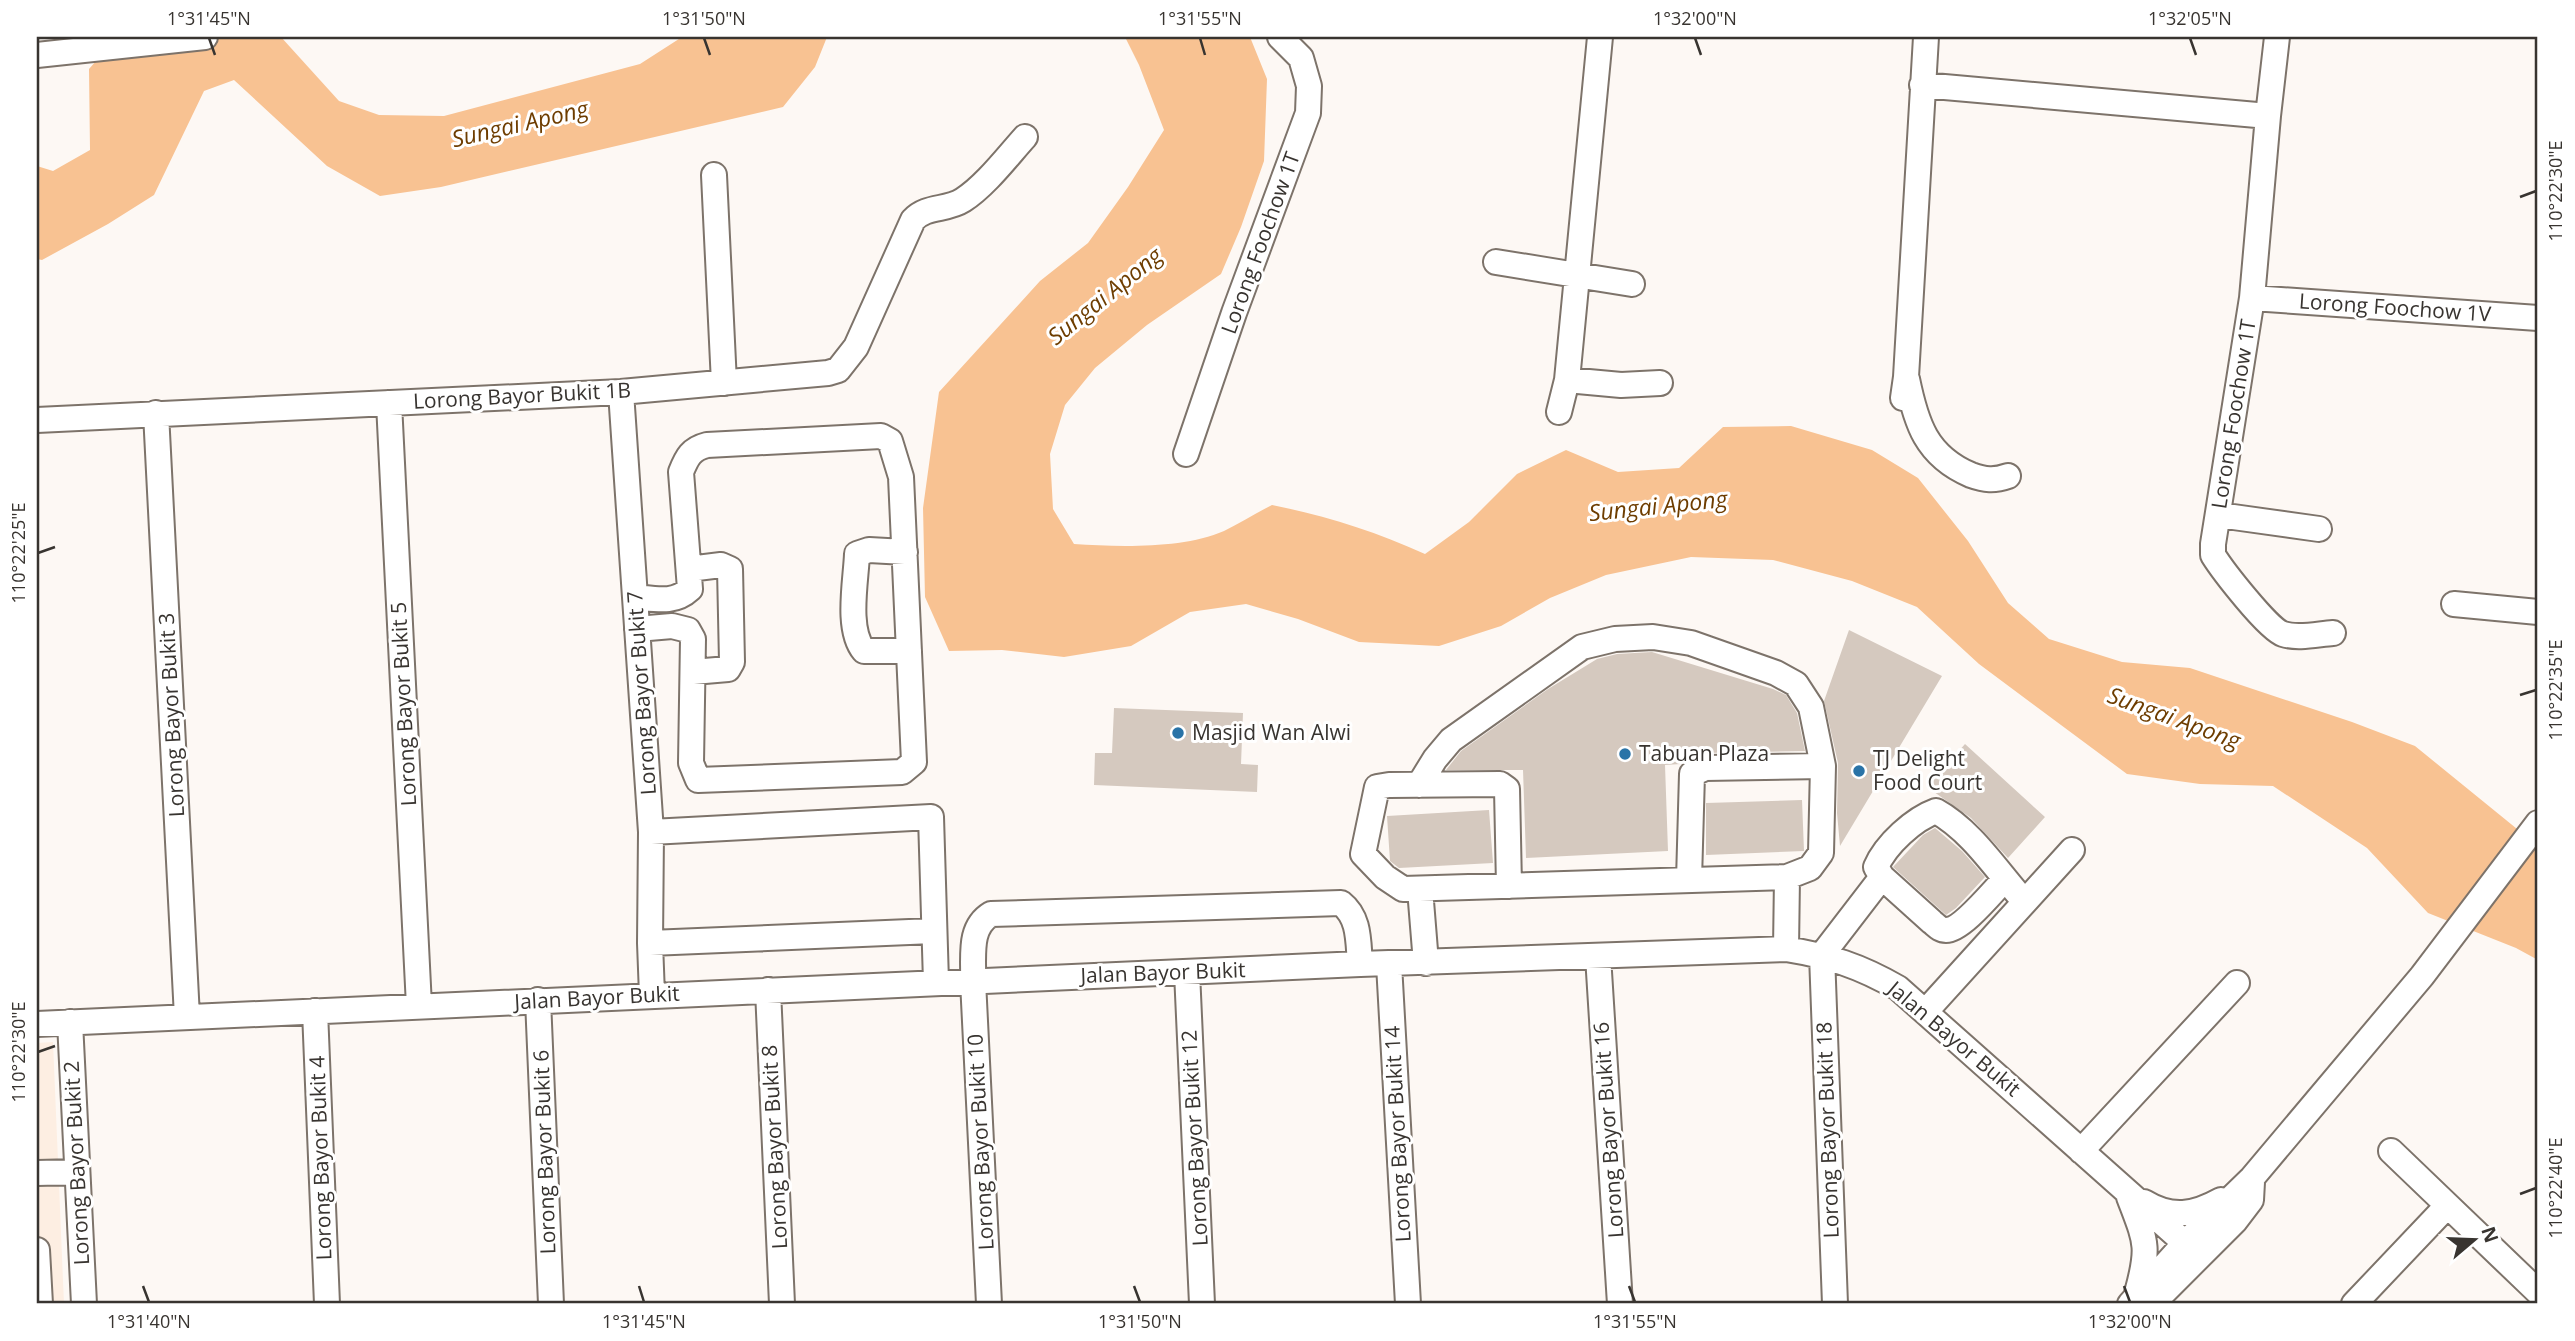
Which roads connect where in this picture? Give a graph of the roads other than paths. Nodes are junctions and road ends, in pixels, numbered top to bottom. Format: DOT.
graph roads {
  1 [pos="205,37"];
  2 [pos="1280,37"];
  3 [pos="1600,37"];
  4 [pos="1926,37"];
  5 [pos="2277,37"];
  6 [pos="37,55"];
  7 [pos="1922,85"];
  8 [pos="2268,116"];
  9 [pos="1025,137"];
  10 [pos="714,175"];
  11 [pos="1496,262"];
  12 [pos="1577,275"];
  13 [pos="1632,284"];
  14 [pos="2252,298"];
  15 [pos="2538,318"];
  16 [pos="1567,380"];
  17 [pos="724,383"];
  18 [pos="1660,383"];
  19 [pos="621,392"];
  20 [pos="389,402"];
  21 [pos="1559,412"];
  22 [pos="156,413"];
  23 [pos="37,419"];
  24 [pos="1186,454"];
  25 [pos="2008,477"];
  26 [pos="2219,514"];
  27 [pos="2319,529"];
  28 [pos="905,552"];
  29 [pos="690,579"];
  30 [pos="635,597"];
  31 [pos="2454,604"];
  32 [pos="2538,612"];
  33 [pos="637,629"];
  34 [pos="2333,633"];
  35 [pos="693,639"];
  36 [pos="909,651"];
  37 [pos="693,671"];
  38 [pos="1822,766"];
  39 [pos="1419,785"];
  40 [pos="2538,822"];
  41 [pos="651,832"];
  42 [pos="2072,850"];
  43 [pos="1787,877"];
  44 [pos="1882,877"];
  45 [pos="2005,879"];
  46 [pos="1689,880"];
  47 [pos="1509,886"];
  48 [pos="1420,889"];
  49 [pos="2024,901"];
  50 [pos="933,931"];
  51 [pos="650,943"];
  52 [pos="1786,949"];
  53 [pos="1822,955"];
  54 [pos="1598,956"];
  55 [pos="1426,963"];
  56 [pos="1360,964"];
  57 [pos="1389,964"];
  58 [pos="1187,972"];
  59 [pos="973,981"];
  60 [pos="936,982"];
  61 [pos="2237,983"];
  62 [pos="768,989"];
  63 [pos="652,995"];
  64 [pos="538,1000"];
  65 [pos="419,1006"];
  66 [pos="315,1011"];
  67 [pos="1926,1011"];
  68 [pos="187,1017"];
  69 [pos="70,1022"];
  70 [pos="37,1024"];
  71 [pos="2081,1151"];
  72 [pos="2391,1151"];
  73 [pos="77,1172"];
  74 [pos="37,1173"];
  75 [pos="2246,1184"];
  76 [pos="2127,1193"];
  77 [pos="2447,1206"];
  78 [pos="2185,1243"];
  79 [pos="37,1250"];
  80 [pos="2538,1292"];
  81 [pos="2140,1302"];
  82 [pos="40,1304"];
  83 [pos="84,1304"];
  84 [pos="327,1304"];
  85 [pos="551,1304"];
  86 [pos="782,1304"];
  87 [pos="989,1304"];
  88 [pos="1202,1304"];
  89 [pos="1408,1304"];
  90 [pos="1620,1304"];
  91 [pos="1835,1304"];
  92 [pos="2354,1304"];
  1 -- 6 [label="street"];
  2 -- 24 [label="street, Lorong Foochow 1T"];
  3 -- 12 [label="street"];
  4 -- 7 [label="street"];
  5 -- 8 [label="street, Lorong Foochow 1T"];
  7 -- 8 [label="street"];
  7 -- 25 [label="street"];
  8 -- 14 [label="street, Lorong Foochow 1T"];
  9 -- 17 [label="street, Lorong Bayor Bukit 1B"];
  10 -- 17 [label="street"];
  11 -- 12 [label="street"];
  12 -- 13 [label="street"];
  12 -- 16 [label="street"];
  14 -- 15 [label="street, Lorong Foochow 1V"];
  14 -- 26 [label="street, Lorong Foochow 1T"];
  16 -- 18 [label="street"];
  16 -- 21 [label="street"];
  17 -- 19 [label="street, Lorong Bayor Bukit 1B"];
  19 -- 20 [label="street, Lorong Bayor Bukit 1B"];
  19 -- 30 [label="street, Lorong Bayor Bukit 7"];
  20 -- 22 [label="street, Lorong Bayor Bukit 1B"];
  20 -- 65 [label="street, Lorong Bayor Bukit 5"];
  22 -- 23 [label="street, Lorong Bayor Bukit 1B"];
  22 -- 68 [label="street, Lorong Bayor Bukit 3"];
  26 -- 27 [label="street"];
  26 -- 34 [label="street, Lorong Foochow 1T"];
  28 -- 29 [label="street"];
  28 -- 36 [label="street"];
  28 -- 36 [label="street"];
  29 -- 30 [label="street"];
  29 -- 35 [label="street"];
  29 -- 37 [label="street"];
  30 -- 33 [label="street, Lorong Bayor Bukit 7"];
  31 -- 32 [label="street"];
  33 -- 35 [label="street"];
  33 -- 41 [label="street, Lorong Bayor Bukit 7"];
  35 -- 37 [label="street"];
  36 -- 37 [label="street"];
  38 -- 39 [label="street"];
  38 -- 43 [label="street"];
  38 -- 46 [label="street"];
  39 -- 47 [label="street"];
  39 -- 48 [label="street"];
  40 -- 75 [label="street"];
  41 -- 50 [label="street"];
  41 -- 51 [label="street, Lorong Bayor Bukit 7"];
  42 -- 49 [label="street"];
  43 -- 46 [label="street"];
  43 -- 52 [label="street"];
  44 -- 45 [label="street"];
  44 -- 45 [label="street"];
  44 -- 53 [label="street"];
  45 -- 49 [label="street"];
  46 -- 47 [label="street"];
  47 -- 48 [label="street"];
  48 -- 55 [label="street"];
  49 -- 67 [label="street"];
  50 -- 51 [label="street"];
  50 -- 60 [label="street"];
  51 -- 63 [label="street, Lorong Bayor Bukit 7"];
  52 -- 53 [label="street, Jalan Bayor Bukit"];
  52 -- 54 [label="street, Jalan Bayor Bukit"];
  53 -- 67 [label="street, Jalan Bayor Bukit"];
  53 -- 91 [label="street, Lorong Bayor Bukit 18"];
  54 -- 55 [label="street, Jalan Bayor Bukit"];
  54 -- 90 [label="street, Lorong Bayor Bukit 16"];
  55 -- 57 [label="street, Jalan Bayor Bukit"];
  56 -- 57 [label="street, Jalan Bayor Bukit"];
  56 -- 58 [label="street, Jalan Bayor Bukit"];
  56 -- 59 [label="street, Lorong Bayor Bukit 10"];
  57 -- 89 [label="street, Lorong Bayor Bukit 14"];
  58 -- 59 [label="street, Jalan Bayor Bukit"];
  58 -- 88 [label="street, Lorong Bayor Bukit 12"];
  59 -- 60 [label="street, Jalan Bayor Bukit"];
  59 -- 87 [label="street, Lorong Bayor Bukit 10"];
  60 -- 62 [label="street, Jalan Bayor Bukit"];
  61 -- 71 [label="street"];
  62 -- 63 [label="street, Jalan Bayor Bukit"];
  62 -- 86 [label="street, Lorong Bayor Bukit 8"];
  63 -- 64 [label="street, Jalan Bayor Bukit"];
  64 -- 65 [label="street, Jalan Bayor Bukit"];
  64 -- 85 [label="street, Lorong Bayor Bukit 6"];
  65 -- 66 [label="street, Jalan Bayor Bukit"];
  66 -- 68 [label="street, Jalan Bayor Bukit"];
  66 -- 84 [label="street, Lorong Bayor Bukit 4"];
  67 -- 71 [label="street, Jalan Bayor Bukit"];
  68 -- 69 [label="street, Jalan Bayor Bukit"];
  69 -- 70 [label="street, Jalan Bayor Bukit"];
  69 -- 73 [label="street, Lorong Bayor Bukit 2"];
  71 -- 76 [label="street, Jalan Bayor Bukit"];
  72 -- 77 [label="street"];
  73 -- 74 [label="street"];
  73 -- 83 [label="street, Lorong Bayor Bukit 2"];
  75 -- 76 [label="street"];
  75 -- 78 [label="street"];
  75 -- 81 [label="street"];
  76 -- 78 [label="street, Jalan Bayor Bukit"];
  76 -- 81 [label="street"];
  77 -- 80 [label="street"];
  77 -- 92 [label="street"];
  78 -- 81 [label="street"];
  79 -- 82 [label="street"];
}
